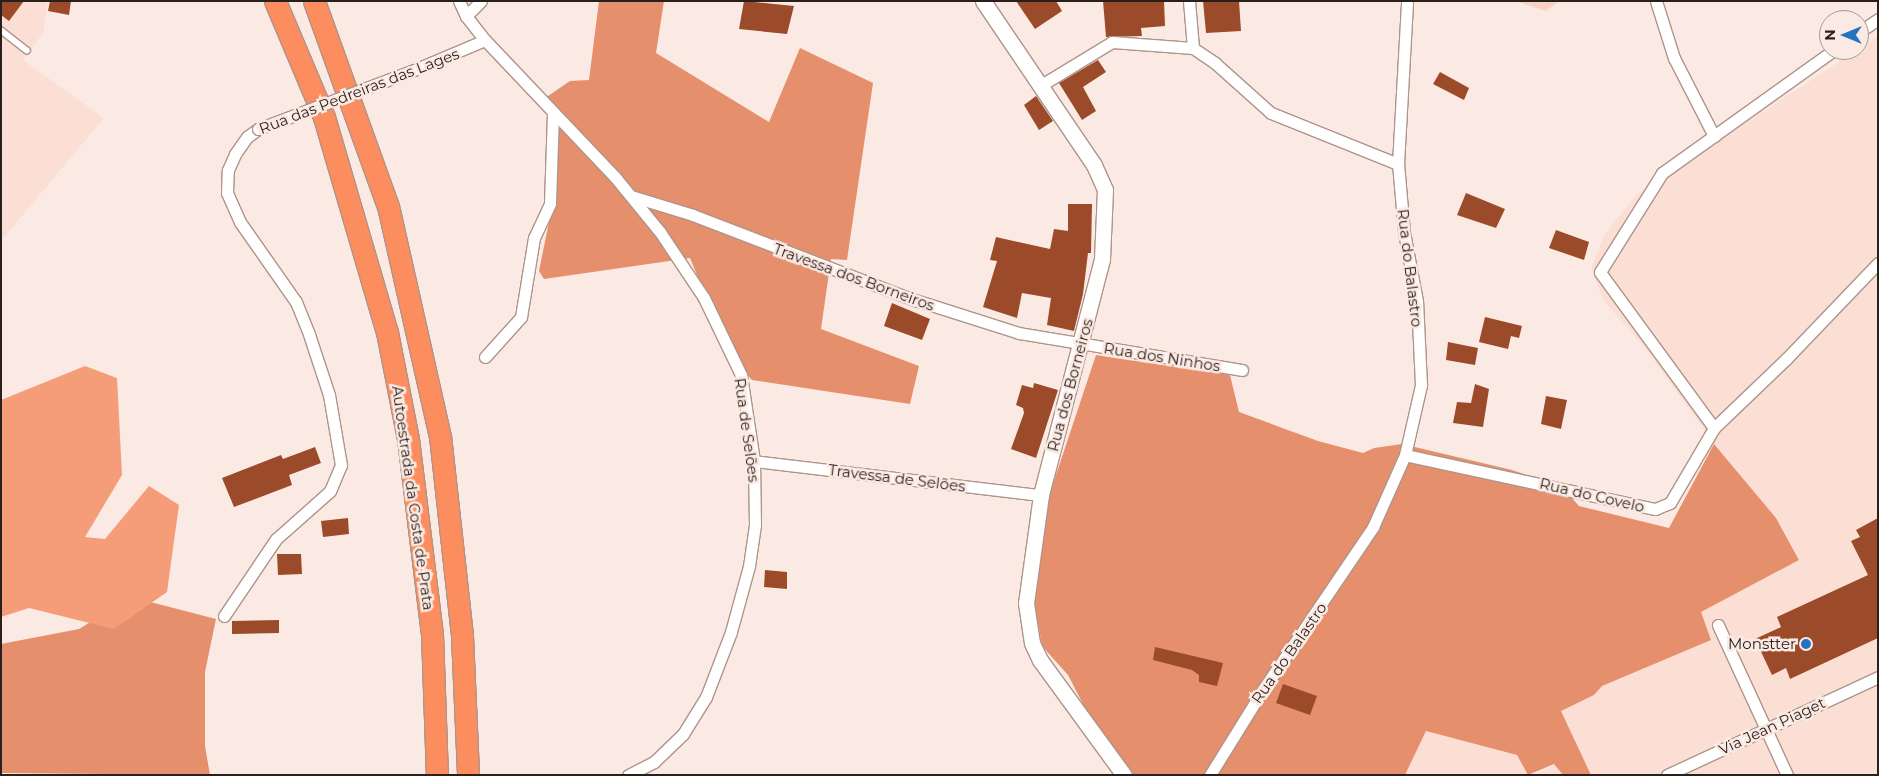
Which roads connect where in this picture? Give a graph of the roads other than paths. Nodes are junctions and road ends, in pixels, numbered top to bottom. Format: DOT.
graph roads {
  1 [pos="275,1"];
  2 [pos="314,1"];
  3 [pos="459,1"];
  4 [pos="481,1"];
  5 [pos="983,1"];
  6 [pos="1189,1"];
  7 [pos="1407,1"];
  8 [pos="1656,1"];
  9 [pos="466,16"];
  10 [pos="1,30"];
  11 [pos="485,40"];
  12 [pos="1193,48"];
  13 [pos="27,50"];
  14 [pos="1820,60"];
  15 [pos="1043,84"];
  16 [pos="553,114"];
  17 [pos="1714,136"];
  18 [pos="1398,164"];
  19 [pos="631,196"];
  20 [pos="1878,263"];
  21 [pos="1082,345"];
  22 [pos="485,357"];
  23 [pos="1242,370"];
  24 [pos="1714,428"];
  25 [pos="1405,455"];
  26 [pos="754,461"];
  27 [pos="1041,495"];
  28 [pos="224,616"];
  29 [pos="1718,625"];
  30 [pos="1878,677"];
  31 [pos="1766,728"];
  32 [pos="437,775"];
  33 [pos="468,775"];
  34 [pos="628,775"];
  35 [pos="1124,775"];
  36 [pos="1210,775"];
  37 [pos="1666,775"];
  38 [pos="1788,775"];
  1 -- 32 [label="highway, Autoestrada da Costa de Prata"];
  2 -- 33 [label="highway, Autoestrada da Costa de Prata"];
  3 -- 9 [label="street, Rua de Selões"];
  4 -- 9 [label="street"];
  5 -- 15 [label="street, Rua dos Borneiros"];
  6 -- 12 [label="street"];
  7 -- 18 [label="street, Rua do Balastro"];
  8 -- 17 [label="street"];
  9 -- 11 [label="street, Rua de Selões"];
  10 -- 13 [label="lane"];
  11 -- 16 [label="street, Rua de Selões"];
  11 -- 28 [label="street, Rua das Pedreiras das Lages, bridge"];
  12 -- 15 [label="street"];
  12 -- 18 [label="street"];
  14 -- 17 [label="street"];
  15 -- 21 [label="street, Rua dos Borneiros"];
  16 -- 19 [label="street, Rua de Selões"];
  16 -- 22 [label="street"];
  17 -- 24 [label="street"];
  18 -- 25 [label="street, Rua do Balastro"];
  19 -- 21 [label="street, Travessa dos Borneiros"];
  19 -- 26 [label="street, Rua de Selões"];
  20 -- 24 [label="street, Rua do Covelo"];
  21 -- 23 [label="street, Rua dos Ninhos"];
  21 -- 27 [label="street, Rua dos Borneiros"];
  24 -- 25 [label="street, Rua do Covelo"];
  25 -- 36 [label="street, Rua do Balastro"];
  26 -- 27 [label="street, Travessa de Selões"];
  26 -- 34 [label="street, Rua de Selões"];
  27 -- 35 [label="street, Rua dos Borneiros"];
  29 -- 31 [label="street"];
  30 -- 31 [label="street, Via Jean Piaget"];
  31 -- 37 [label="street, Via Jean Piaget"];
  31 -- 38 [label="street"];
}
